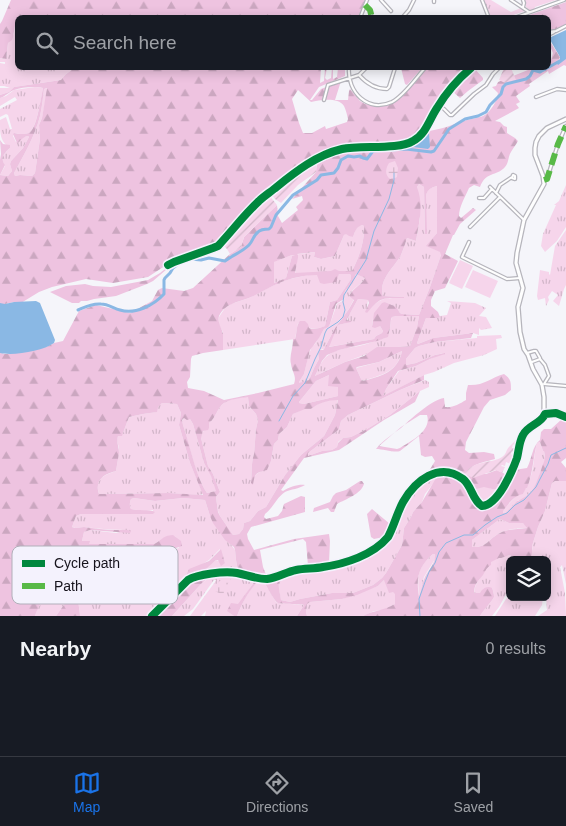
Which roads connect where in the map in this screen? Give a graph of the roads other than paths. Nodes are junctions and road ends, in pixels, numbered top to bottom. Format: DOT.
graph roads {
  1 [pos="367,0"];
  2 [pos="381,0"];
  3 [pos="414,0"];
  4 [pos="482,0"];
  5 [pos="512,0"];
  6 [pos="523,0"];
  7 [pos="564,0"];
  8 [pos="365,5"];
  9 [pos="523,7"];
  10 [pos="391,12"];
  11 [pos="530,12"];
  12 [pos="361,15"];
  13 [pos="371,15"];
  14 [pos="405,15"];
  15 [pos="487,15"];
  16 [pos="522,15"];
  17 [pos="566,26"];
  18 [pos="551,33"];
  19 [pos="350,70"];
  20 [pos="364,70"];
  21 [pos="393,70"];
  22 [pos="423,70"];
  23 [pos="469,70"];
  24 [pos="497,70"];
  25 [pos="359,75"];
  26 [pos="349,77"];
  27 [pos="566,90"];
  28 [pos="536,97"];
  29 [pos="324,100"];
  30 [pos="444,109"];
  31 [pos="566,119"];
  32 [pos="566,126"];
  33 [pos="512,177"];
  34 [pos="544,180"];
  35 [pos="496,193"];
  36 [pos="500,197"];
  37 [pos="479,198"];
  38 [pos="524,220"];
  39 [pos="470,227"];
  40 [pos="469,242"];
  41 [pos="168,264"];
  42 [pos="520,278"];
  43 [pos="527,352"];
  44 [pos="540,359"];
  45 [pos="531,362"];
  46 [pos="543,385"];
  47 [pos="566,386"];
  48 [pos="545,414"];
  49 [pos="566,417"];
  50 [pos="178,590"];
  51 [pos="164,604"];
  52 [pos="152,616"];
  1 -- 8 [label="street"];
  2 -- 10 [label="street"];
  3 -- 14 [label="street"];
  4 -- 15 [label="street"];
  5 -- 9 [label="street"];
  6 -- 9 [label="street"];
  7 -- 11 [label="street"];
  8 -- 12 [label="street"];
  8 -- 13 [label="street"];
  9 -- 11 [label="street"];
  11 -- 16 [label="street"];
  17 -- 18 [label="street"];
  19 -- 26 [label="street"];
  20 -- 25 [label="street"];
  21 -- 25 [label="street"];
  22 -- 26 [label="street"];
  23 -- 41 [label="street"];
  24 -- 30 [label="street"];
  25 -- 26 [label="street"];
  26 -- 29 [label="street"];
  27 -- 28 [label="street"];
  31 -- 34 [label="street"];
  32 -- 34 [label="street"];
  33 -- 35 [label="street"];
  34 -- 38 [label="street"];
  35 -- 36 [label="street"];
  35 -- 37 [label="street"];
  36 -- 38 [label="street"];
  36 -- 39 [label="street"];
  38 -- 42 [label="street"];
  40 -- 42 [label="street"];
  42 -- 43 [label="street"];
  43 -- 44 [label="street"];
  43 -- 45 [label="street"];
  44 -- 45 [label="street"];
  44 -- 46 [label="street"];
  45 -- 46 [label="street"];
  46 -- 47 [label="street"];
  46 -- 48 [label="street"];
  48 -- 49 [label="street"];
  48 -- 50 [label="street"];
  51 -- 52 [label="street"];
}
